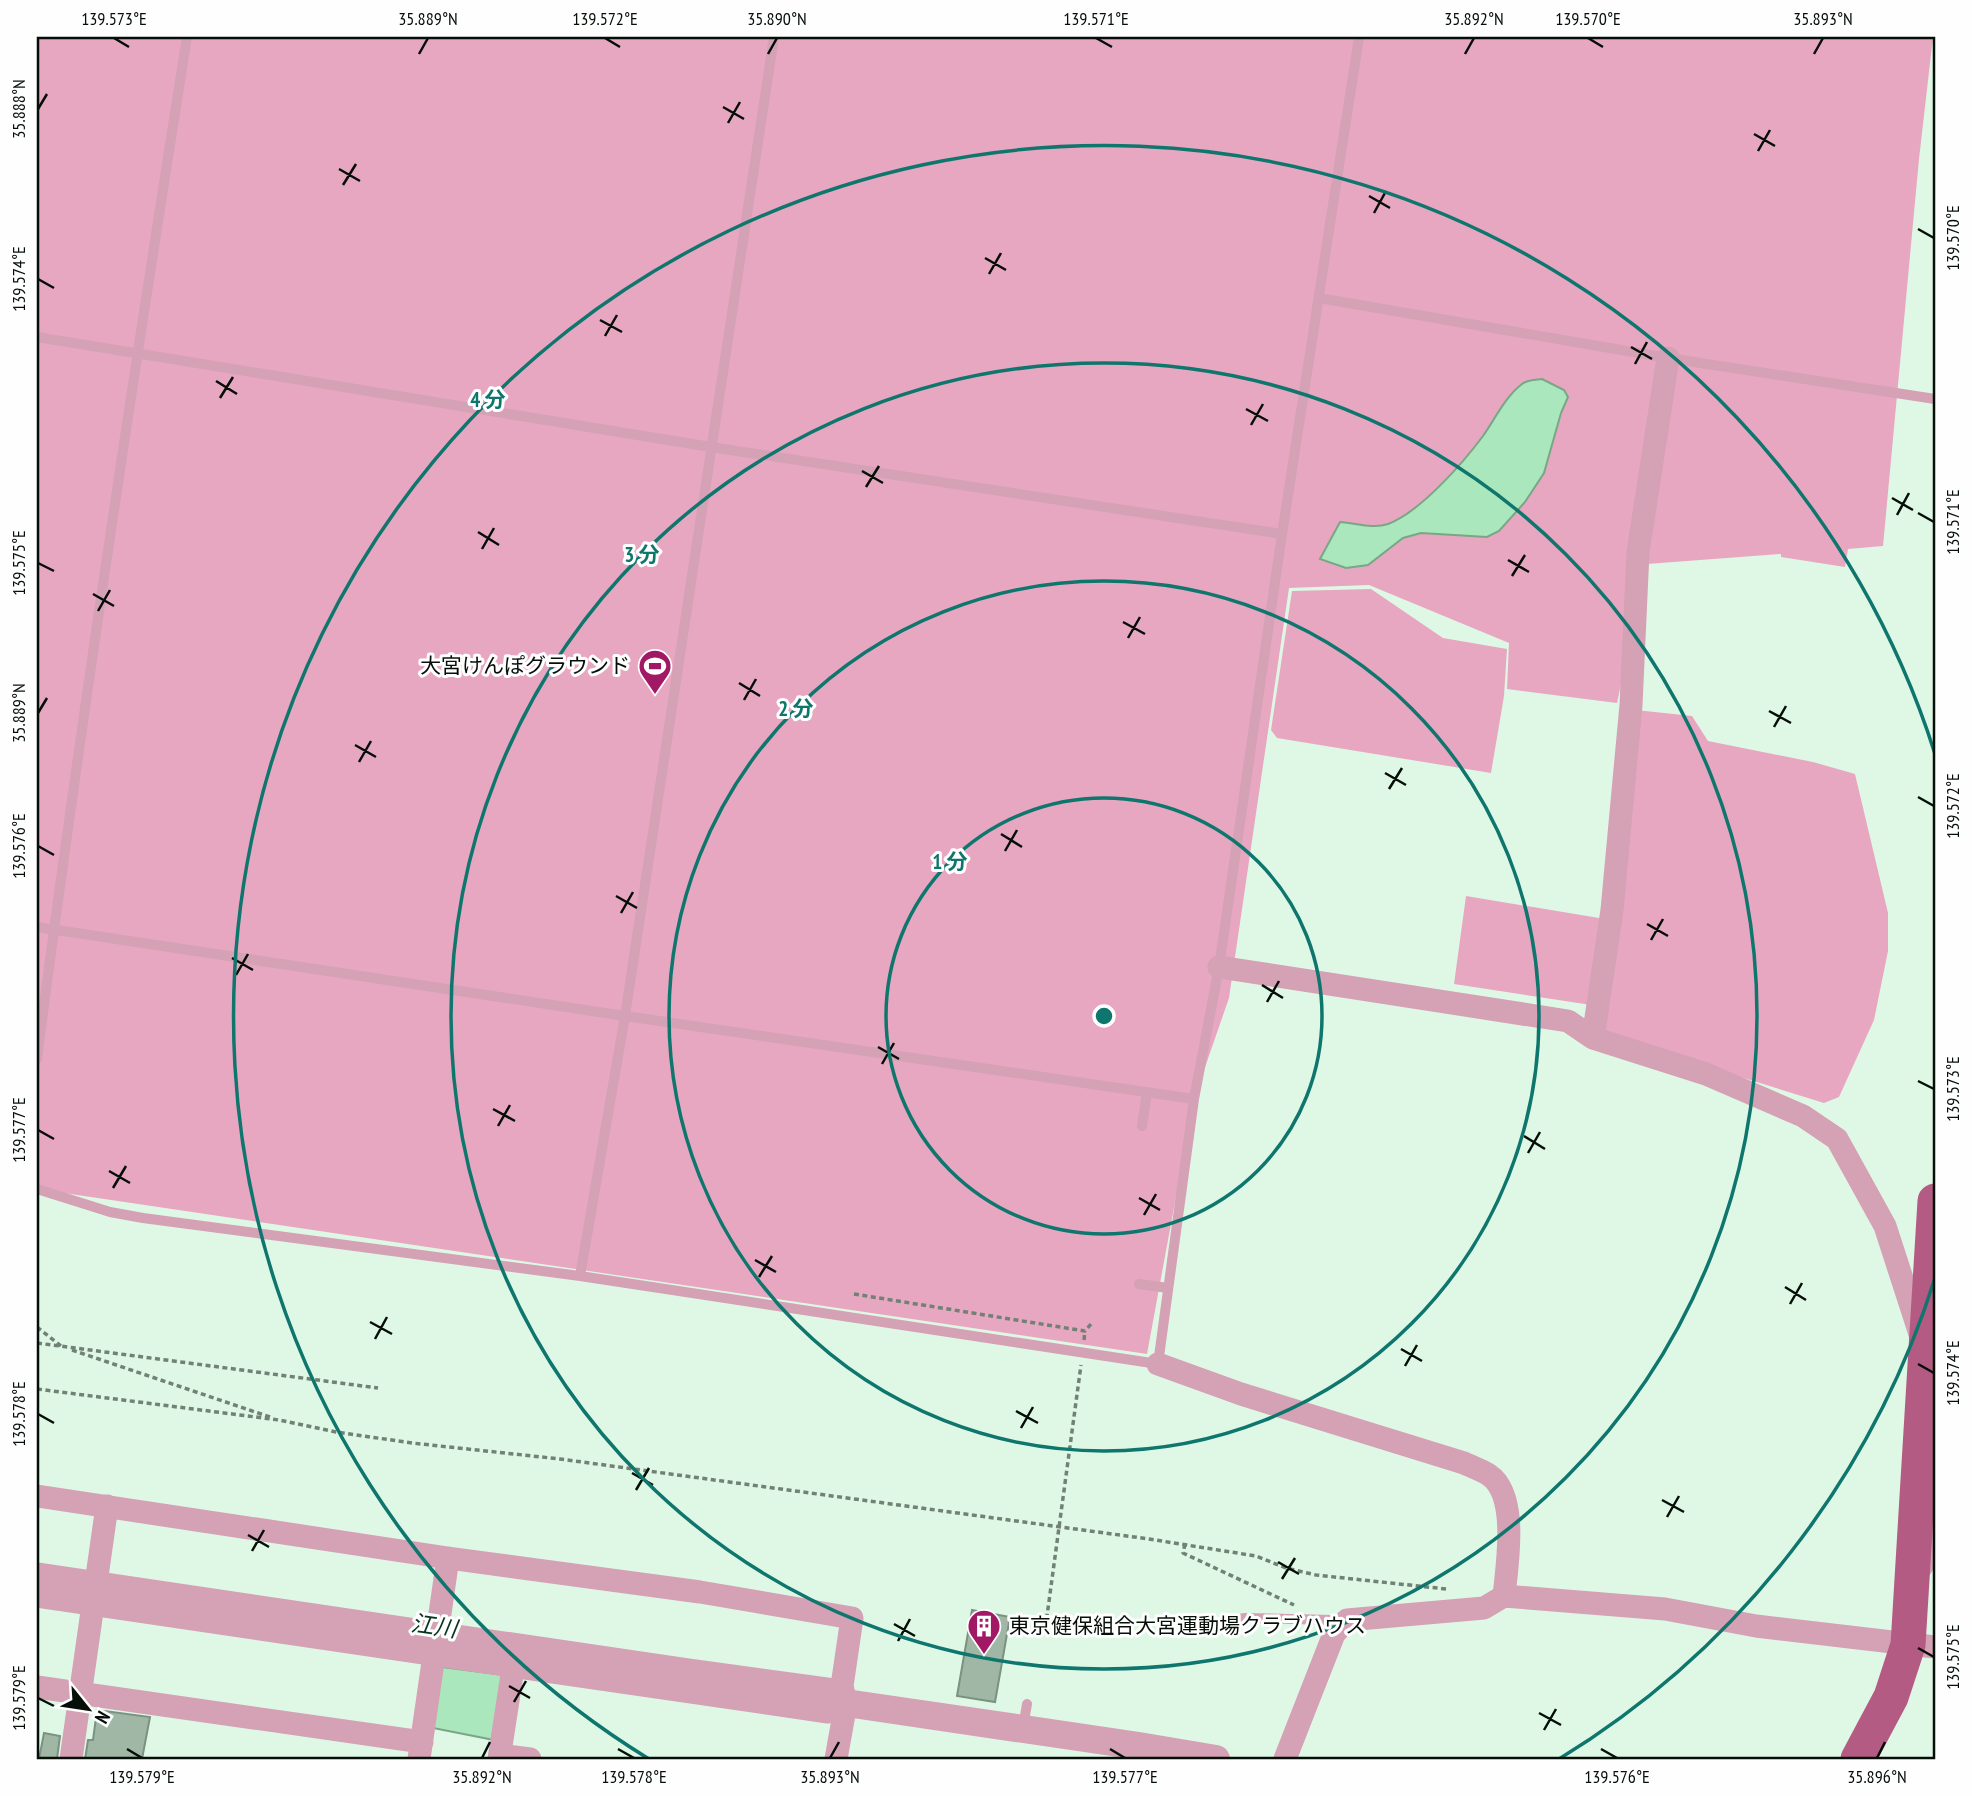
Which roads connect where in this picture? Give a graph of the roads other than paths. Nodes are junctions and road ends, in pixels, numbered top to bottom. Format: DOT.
graph roads {
  1 [pos="187,37"];
  2 [pos="774,37"];
  3 [pos="1359,37"];
  4 [pos="1319,298"];
  5 [pos="37,337"];
  6 [pos="137,352"];
  7 [pos="1668,358"];
  8 [pos="1935,399"];
  9 [pos="711,447"];
  10 [pos="1282,534"];
  11 [pos="37,927"];
  12 [pos="54,930"];
  13 [pos="1219,967"];
  14 [pos="625,1016"];
  15 [pos="1593,1038"];
  16 [pos="37,1059"];
  17 [pos="1147,1092"];
  18 [pos="1194,1100"];
  19 [pos="1142,1126"];
  20 [pos="37,1189"];
  21 [pos="1935,1201"];
  22 [pos="580,1276"];
  23 [pos="1139,1284"];
  24 [pos="1168,1288"];
  25 [pos="1925,1349"];
  26 [pos="1158,1364"];
  27 [pos="37,1496"];
  28 [pos="107,1506"];
  29 [pos="1935,1512"];
  30 [pos="448,1558"];
  31 [pos="37,1574"];
  32 [pos="94,1594"];
  33 [pos="1912,1594"];
  34 [pos="37,1596"];
  35 [pos="1504,1596"];
  36 [pos="1188,1623"];
  37 [pos="1341,1625"];
  38 [pos="436,1643"];
  39 [pos="1922,1646"];
  40 [pos="515,1656"];
  41 [pos="37,1687"];
  42 [pos="80,1693"];
  43 [pos="845,1698"];
  44 [pos="420,1751"];
  45 [pos="499,1757"];
  46 [pos="71,1759"];
  47 [pos="530,1759"];
  48 [pos="836,1759"];
  49 [pos="1216,1759"];
  50 [pos="1285,1759"];
  51 [pos="1858,1759"];
  1 -- 6 [label="lane"];
  2 -- 9 [label="lane"];
  3 -- 4 [label="lane"];
  4 -- 7 [label="lane"];
  4 -- 10 [label="lane"];
  5 -- 6 [label="lane"];
  6 -- 9 [label="lane"];
  6 -- 12 [label="lane"];
  7 -- 8 [label="lane"];
  7 -- 15 [label="street"];
  9 -- 10 [label="lane"];
  9 -- 14 [label="lane"];
  10 -- 13 [label="lane"];
  11 -- 12 [label="lane"];
  12 -- 14 [label="lane"];
  12 -- 16 [label="lane"];
  13 -- 15 [label="street"];
  13 -- 18 [label="lane"];
  14 -- 17 [label="lane"];
  14 -- 22 [label="lane"];
  15 -- 25 [label="street"];
  17 -- 18 [label="lane"];
  17 -- 19 [label="lane"];
  18 -- 24 [label="lane"];
  20 -- 22 [label="lane"];
  21 -- 25 [label="main road"];
  22 -- 26 [label="lane"];
  23 -- 24 [label="lane"];
  24 -- 26 [label="lane"];
  25 -- 33 [label="main road"];
  26 -- 35 [label="street"];
  27 -- 28 [label="street"];
  28 -- 30 [label="street"];
  28 -- 32 [label="street"];
  29 -- 33 [label="street"];
  30 -- 38 [label="street"];
  30 -- 43 [label="street"];
  31 -- 32 [label="street"];
  32 -- 34 [label="street"];
  32 -- 38 [label="street"];
  32 -- 42 [label="street"];
  33 -- 39 [label="main road"];
  35 -- 37 [label="street"];
  35 -- 39 [label="street"];
  36 -- 37 [label="lane"];
  37 -- 50 [label="street"];
  38 -- 40 [label="street"];
  38 -- 44 [label="street"];
  39 -- 51 [label="main road"];
  40 -- 43 [label="street"];
  40 -- 45 [label="street"];
  41 -- 42 [label="street"];
  42 -- 44 [label="street"];
  42 -- 46 [label="street"];
  43 -- 48 [label="street"];
  43 -- 49 [label="street"];
  45 -- 47 [label="street"];
}
